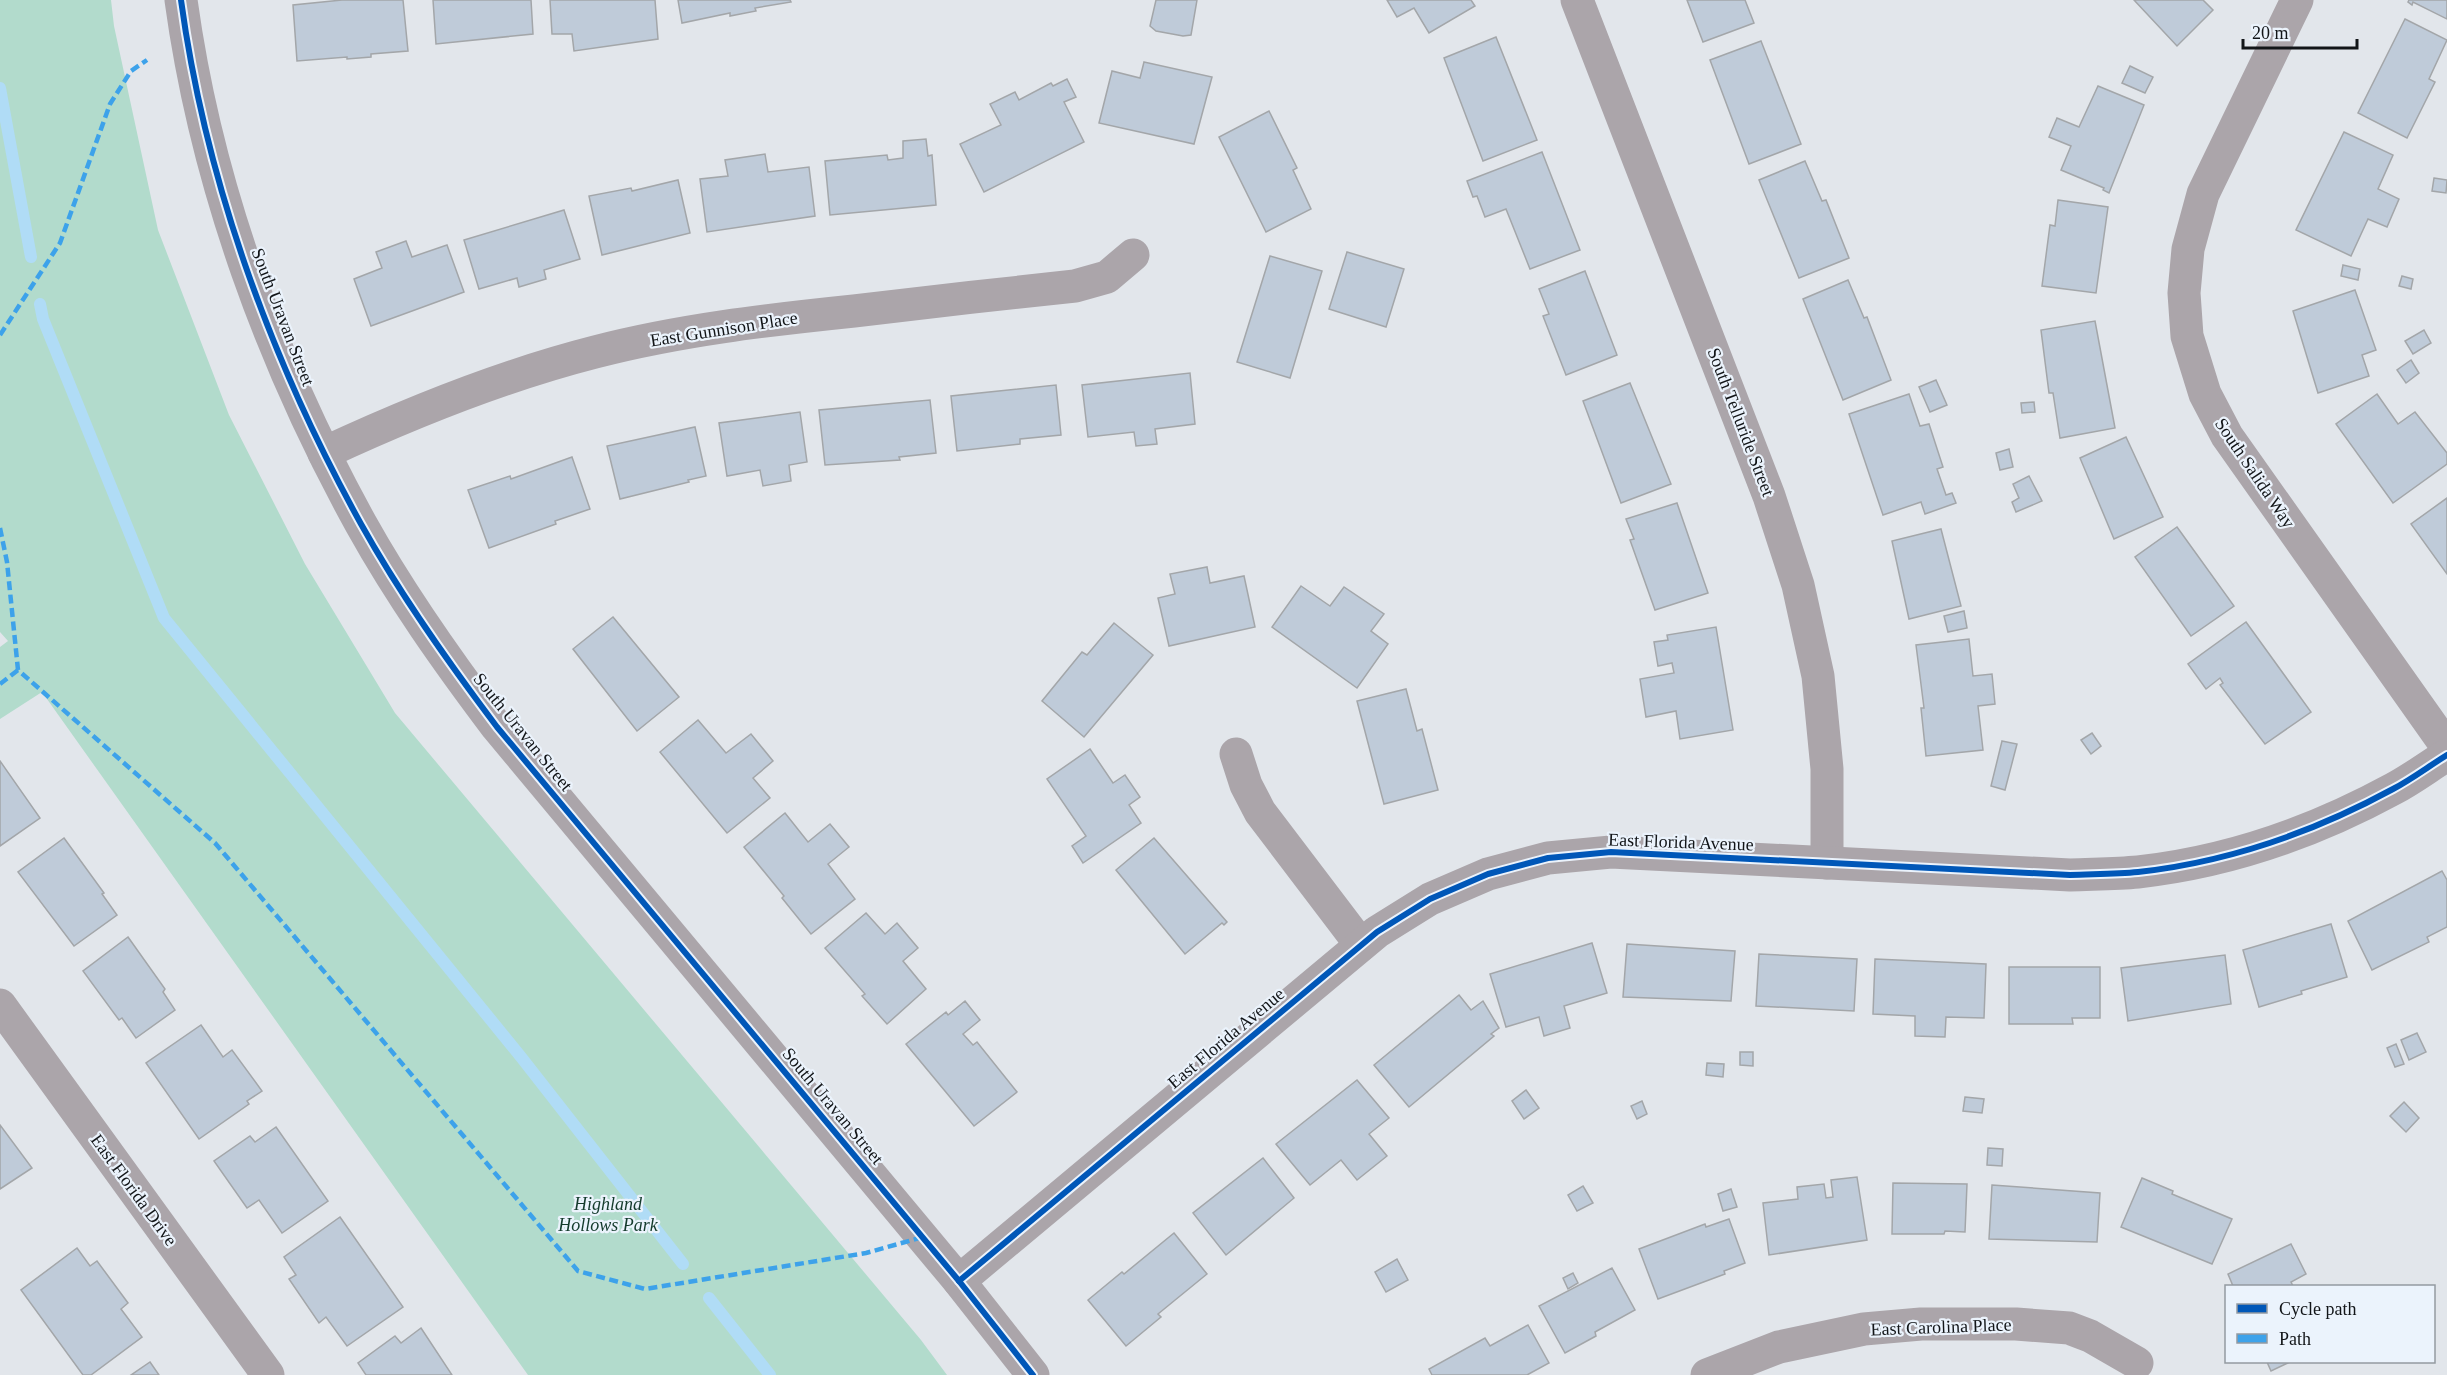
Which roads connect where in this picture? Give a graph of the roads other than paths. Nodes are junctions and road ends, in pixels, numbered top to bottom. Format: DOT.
graph roads {
  1 [pos="181,0"];
  2 [pos="1577,0"];
  3 [pos="2297,0"];
  4 [pos="1132,255"];
  5 [pos="324,453"];
  6 [pos="2447,747"];
  7 [pos="1236,754"];
  8 [pos="2447,755"];
  9 [pos="1827,863"];
  10 [pos="1361,945"];
  11 [pos="1,1010"];
  12 [pos="959,1281"];
  13 [pos="2137,1363"];
  14 [pos="268,1375"];
  15 [pos="1033,1375"];
  16 [pos="1707,1375"];
  1 -- 5 [label="street, South Uravan Street"];
  2 -- 9 [label="street, South Telluride Street"];
  3 -- 6 [label="street, South Salida Way"];
  4 -- 5 [label="street, East Gunnison Place"];
  5 -- 12 [label="street, South Uravan Street"];
  7 -- 10 [label="street"];
  8 -- 9 [label="street, East Florida Avenue"];
  9 -- 10 [label="street, East Florida Avenue"];
  10 -- 12 [label="street, East Florida Avenue"];
  11 -- 14 [label="street, East Florida Drive"];
  12 -- 15 [label="street, South Uravan Street"];
  13 -- 16 [label="street, East Carolina Place"];
}
